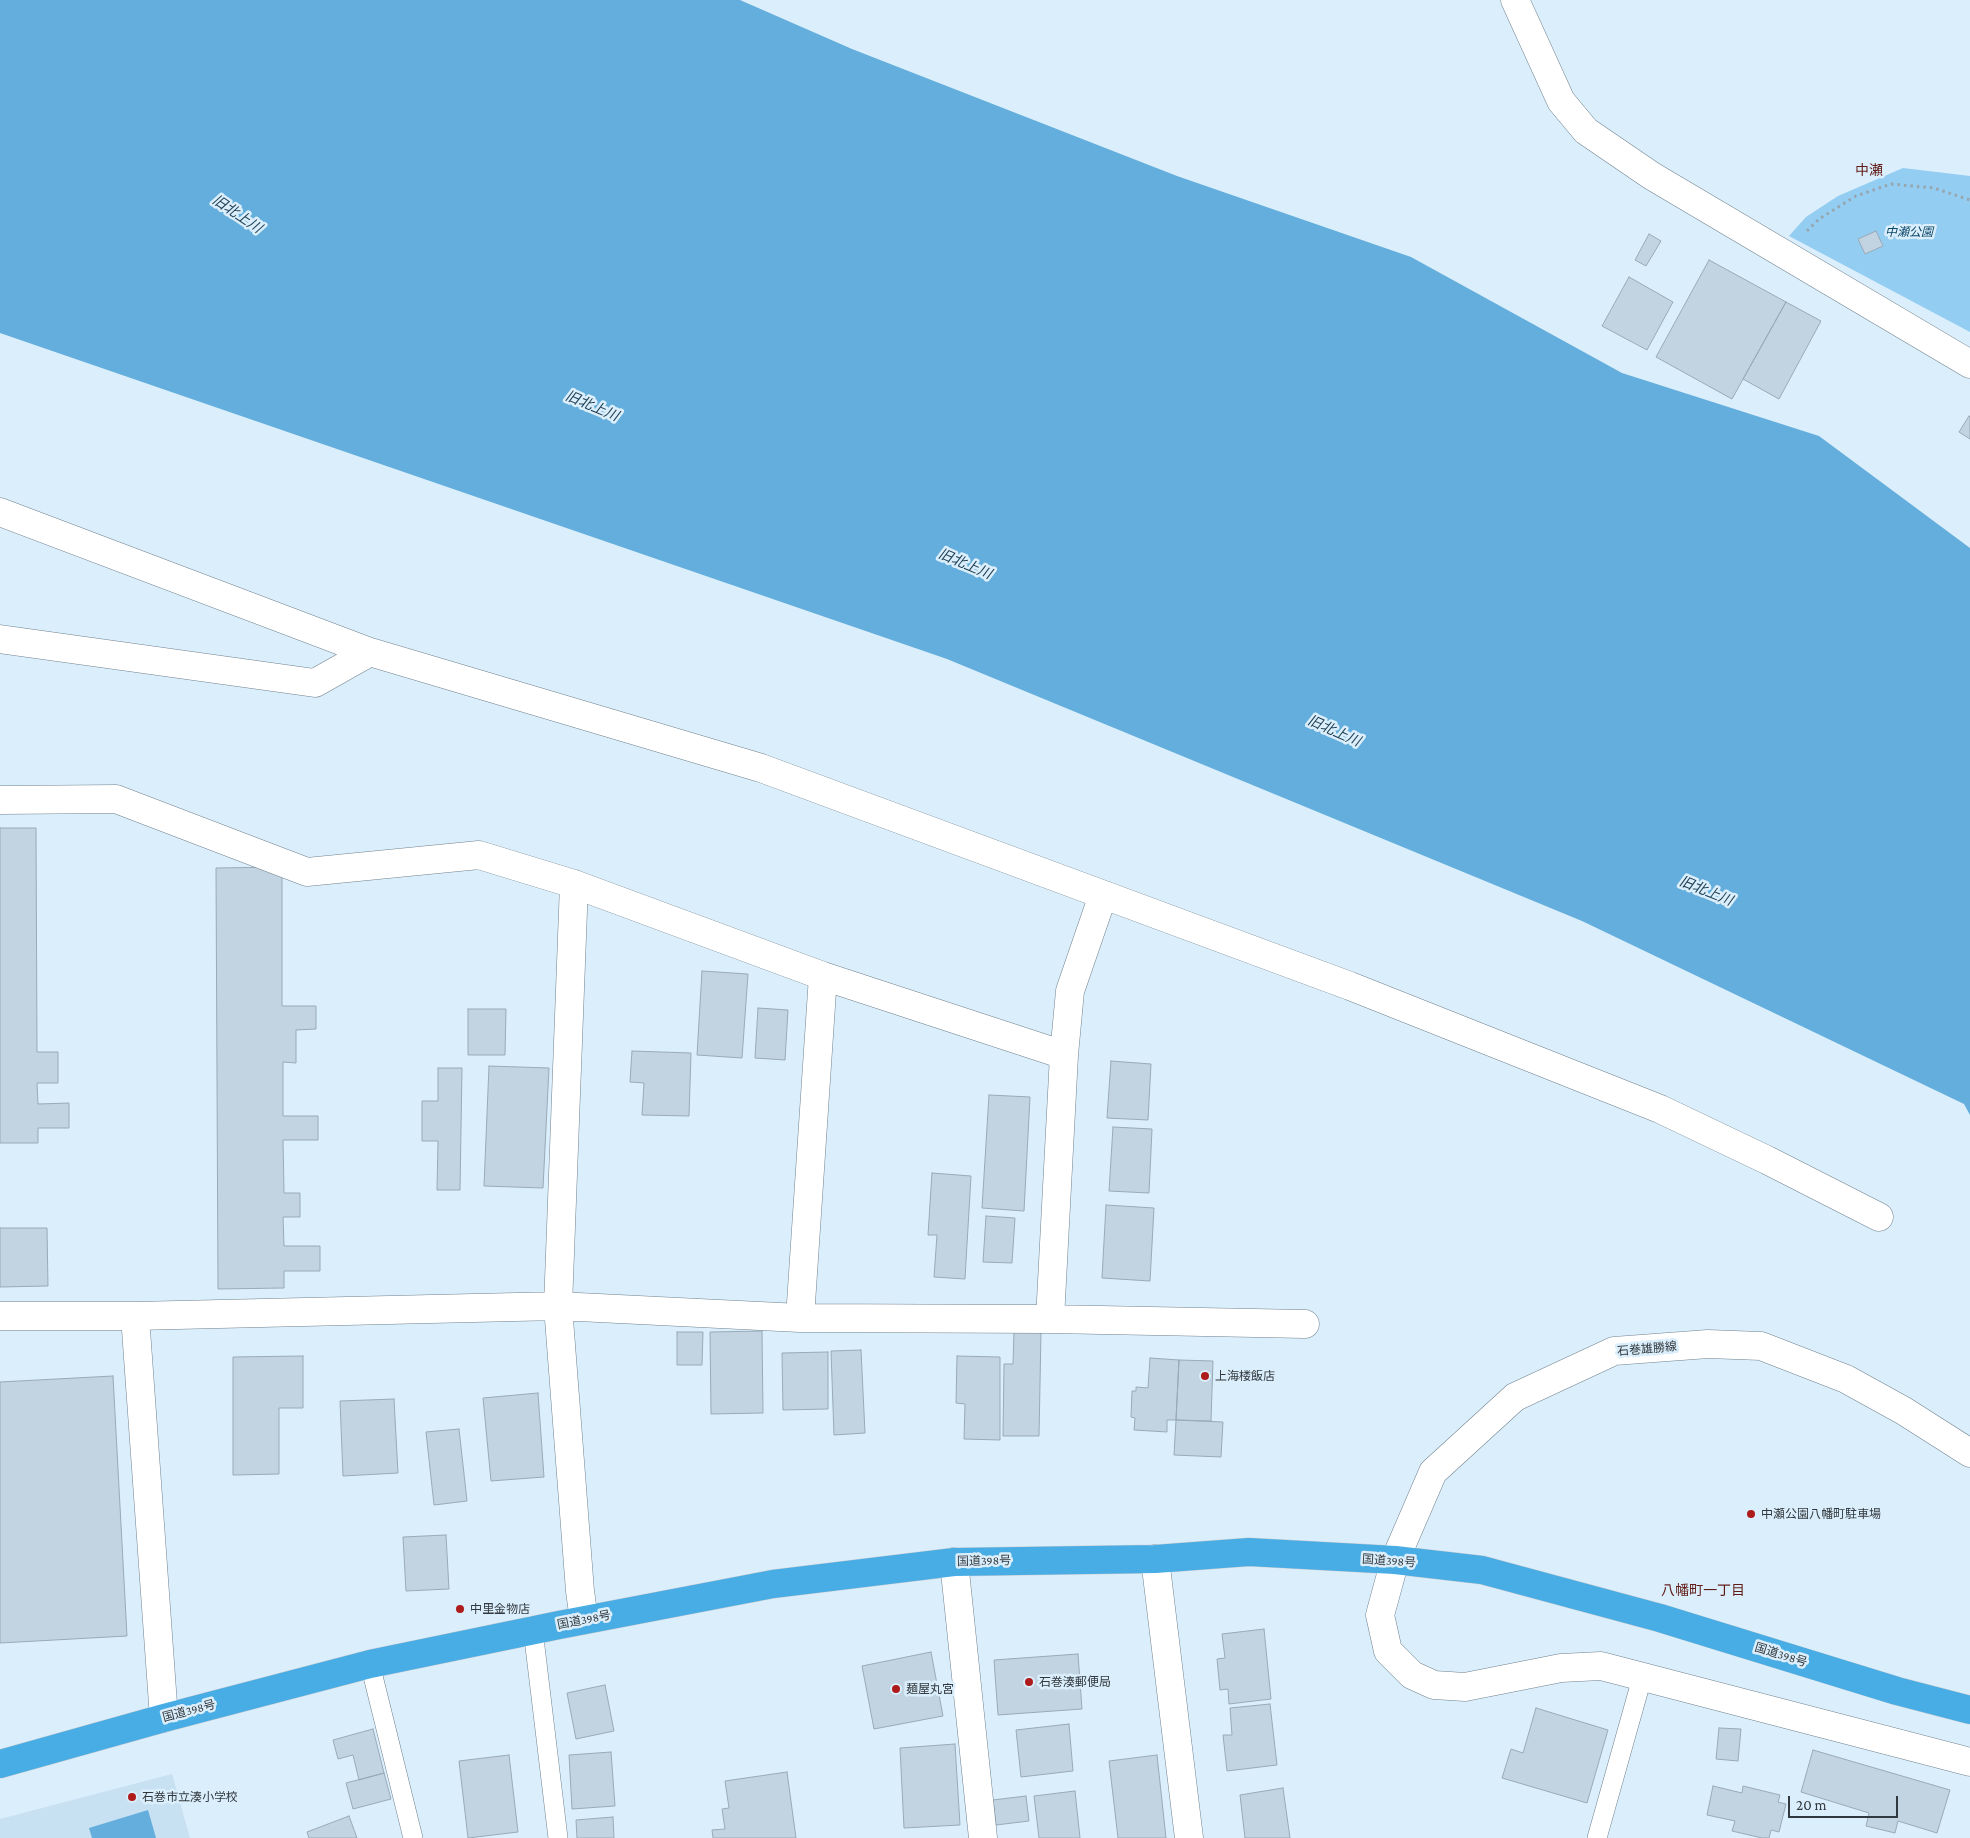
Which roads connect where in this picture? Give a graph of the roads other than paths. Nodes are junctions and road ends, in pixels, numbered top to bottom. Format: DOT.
graph roads {
  1 [pos="1515,0"];
  2 [pos="1970,364"];
  3 [pos="0,512"];
  4 [pos="0,639"];
  5 [pos="370,652"];
  6 [pos="0,800"];
  7 [pos="574,884"];
  8 [pos="1103,895"];
  9 [pos="823,976"];
  10 [pos="1064,1055"];
  11 [pos="1879,1217"];
  12 [pos="558,1306"];
  13 [pos="0,1316"];
  14 [pos="134,1316"];
  15 [pos="800,1318"];
  16 [pos="1050,1319"];
  17 [pos="1305,1324"];
  18 [pos="1970,1453"];
  19 [pos="1155,1559"];
  20 [pos="1395,1560"];
  21 [pos="954,1562"];
  22 [pos="584,1620"];
  23 [pos="532,1630"];
  24 [pos="370,1664"];
  25 [pos="1642,1678"];
  26 [pos="1970,1710"];
  27 [pos="164,1718"];
  28 [pos="1970,1762"];
  29 [pos="0,1764"];
  30 [pos="412,1838"];
  31 [pos="558,1838"];
  32 [pos="983,1838"];
  33 [pos="1189,1838"];
  34 [pos="1596,1838"];
  1 -- 2 [label="street"];
  3 -- 5 [label="street"];
  4 -- 5 [label="street"];
  5 -- 8 [label="street"];
  6 -- 7 [label="street"];
  7 -- 9 [label="street"];
  7 -- 12 [label="street"];
  8 -- 10 [label="street"];
  8 -- 11 [label="street"];
  9 -- 10 [label="street"];
  9 -- 15 [label="street"];
  10 -- 16 [label="street"];
  12 -- 14 [label="street"];
  12 -- 15 [label="street"];
  12 -- 22 [label="street"];
  13 -- 14 [label="street"];
  14 -- 27 [label="street"];
  15 -- 16 [label="street"];
  16 -- 17 [label="street"];
  18 -- 20 [label="street, 石巻雄勝線"];
  19 -- 20 [label="highway, 国道398号"];
  19 -- 21 [label="highway, 国道398号"];
  19 -- 33 [label="street"];
  20 -- 25 [label="street, 石巻雄勝線"];
  20 -- 26 [label="highway, 国道398号"];
  21 -- 22 [label="highway, 国道398号"];
  21 -- 32 [label="street"];
  22 -- 23 [label="highway, 国道398号"];
  23 -- 24 [label="highway, 国道398号"];
  23 -- 31 [label="lane"];
  24 -- 27 [label="highway, 国道398号"];
  24 -- 30 [label="lane"];
  25 -- 28 [label="street, 石巻雄勝線"];
  25 -- 34 [label="lane"];
  27 -- 29 [label="highway, 国道398号"];
}
